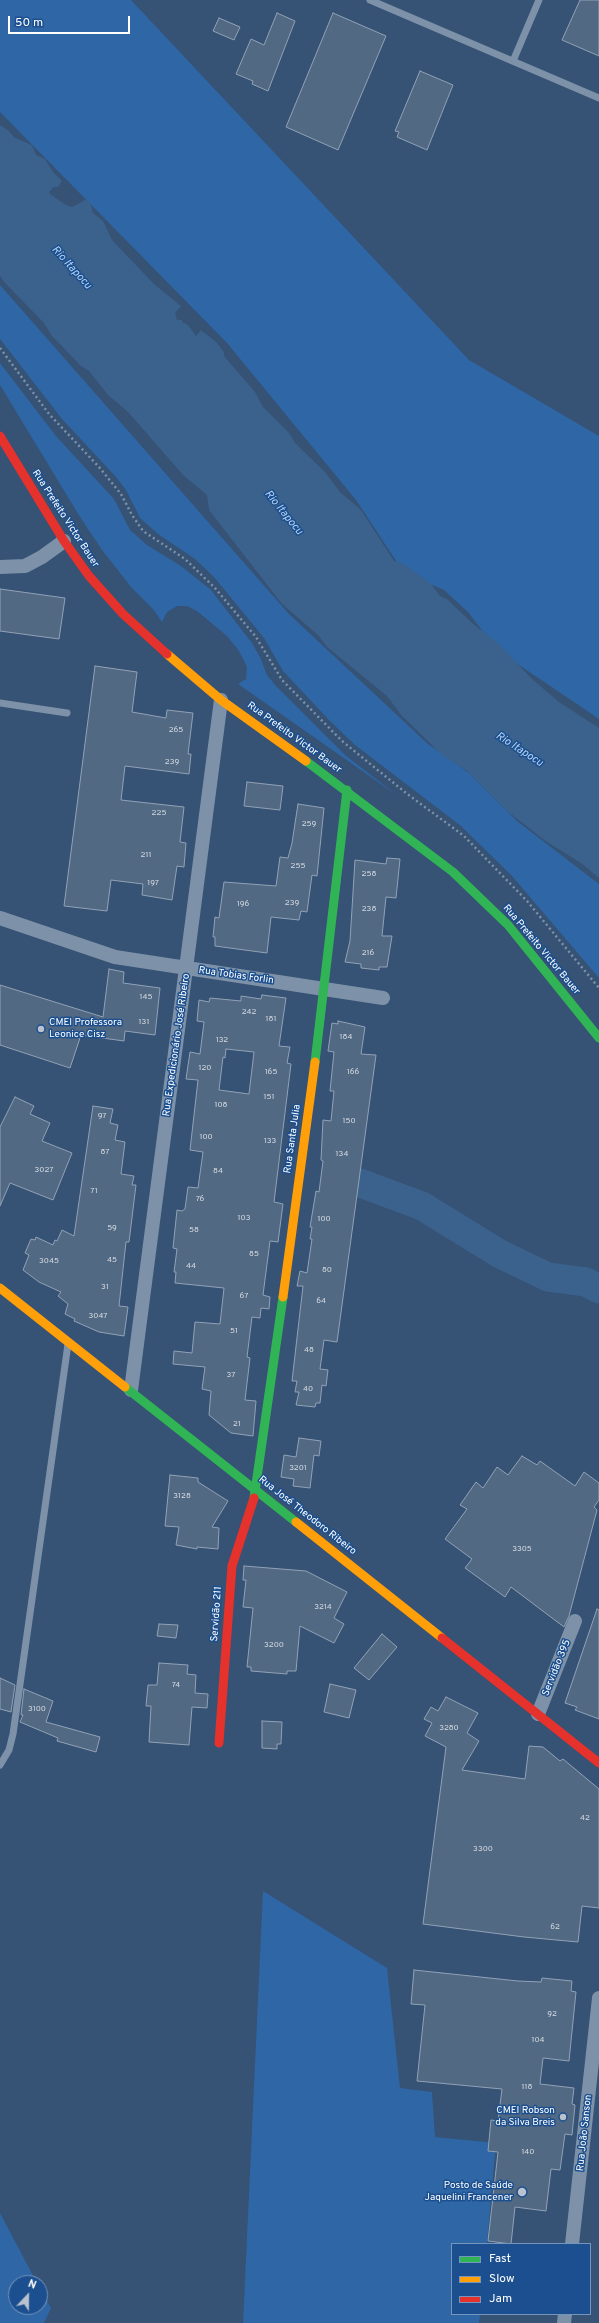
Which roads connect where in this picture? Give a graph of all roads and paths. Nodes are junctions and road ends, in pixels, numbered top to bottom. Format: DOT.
graph roads {
  1 [pos="370,0"];
  2 [pos="539,0"];
  3 [pos="512,61"];
  4 [pos="599,98"];
  5 [pos="0,348"];
  6 [pos="0,436"];
  7 [pos="64,541"];
  8 [pos="0,566"];
  9 [pos="221,700"];
  10 [pos="0,703"];
  11 [pos="67,713"];
  12 [pos="347,790"];
  13 [pos="0,918"];
  14 [pos="187,969"];
  15 [pos="599,988"];
  16 [pos="325,989"];
  17 [pos="383,998"];
  18 [pos="599,1038"];
  19 [pos="0,1288"];
  20 [pos="68,1341"];
  21 [pos="131,1390"];
  22 [pos="257,1490"];
  23 [pos="575,1621"];
  24 [pos="538,1714"];
  25 [pos="219,1743"];
  26 [pos="599,1763"];
  27 [pos="0,1765"];
  28 [pos="599,1998"];
  29 [pos="572,2243"];
  1 -- 3 [label="lane"];
  2 -- 3 [label="lane"];
  3 -- 4 [label="lane"];
  5 -- 15 [label="path"];
  6 -- 7 [label="main road, Rua Prefeito Victor Bauer"];
  7 -- 8 [label="street"];
  7 -- 9 [label="main road, Rua Prefeito Victor Bauer"];
  9 -- 12 [label="main road, Rua Prefeito Victor Bauer"];
  9 -- 14 [label="street, Rua Expedicionário José Ribeiro"];
  10 -- 11 [label="lane"];
  12 -- 16 [label="main road, Rua Santa Julia"];
  12 -- 18 [label="main road, Rua Prefeito Victor Bauer"];
  13 -- 14 [label="street, Rua Tobias Forlin"];
  14 -- 16 [label="street, Rua Tobias Forlin"];
  14 -- 21 [label="street, Rua Expedicionário José Ribeiro"];
  16 -- 17 [label="street, Rua Tobias Forlin"];
  16 -- 22 [label="main road, Rua Santa Julia"];
  19 -- 20 [label="main road, Rua José Theodoro Ribeiro"];
  20 -- 21 [label="main road, Rua José Theodoro Ribeiro"];
  20 -- 27 [label="lane"];
  21 -- 22 [label="main road, Rua José Theodoro Ribeiro"];
  22 -- 24 [label="main road, Rua José Theodoro Ribeiro"];
  22 -- 25 [label="main road, Servidão 211"];
  23 -- 24 [label="street, Servidão 395"];
  24 -- 26 [label="main road, Rua José Theodoro Ribeiro"];
  28 -- 29 [label="street, Rua João Sanson"];
}
